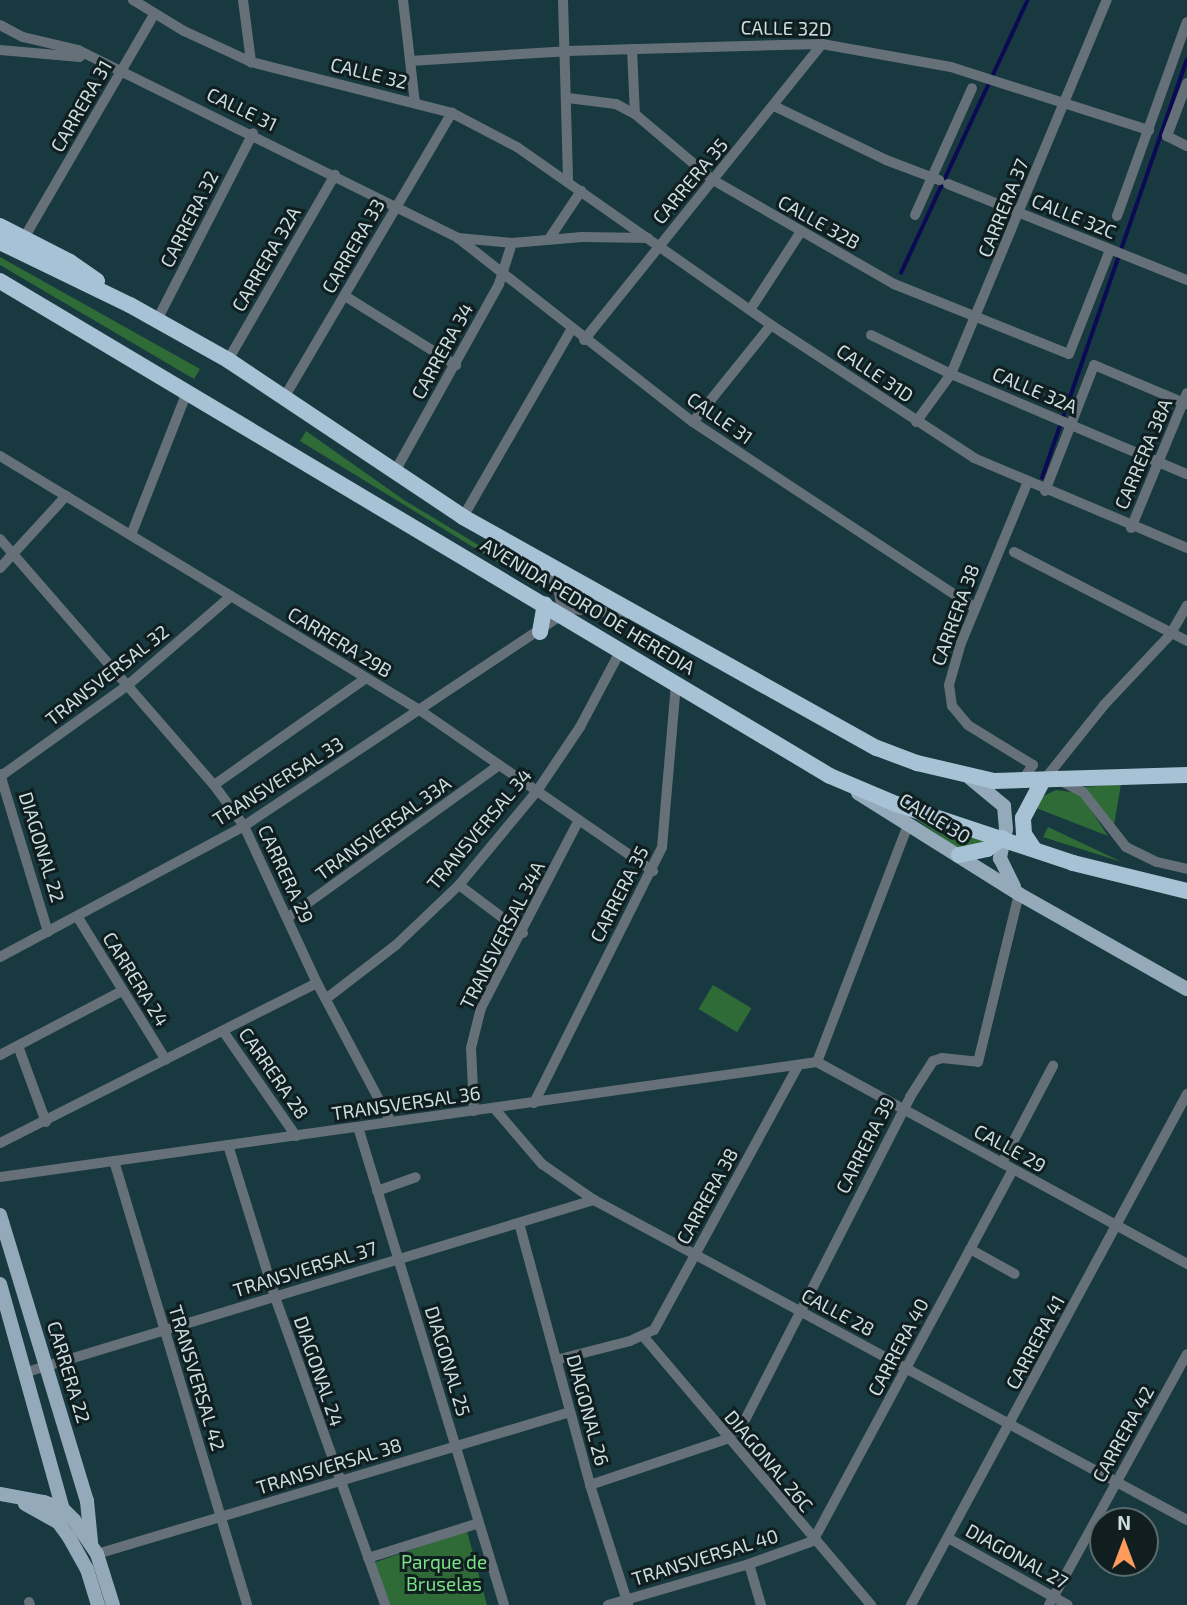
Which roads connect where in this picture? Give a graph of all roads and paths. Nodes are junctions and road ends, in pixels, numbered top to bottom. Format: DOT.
graph roads {
  1 [pos="133,0"];
  2 [pos="243,0"];
  3 [pos="403,0"];
  4 [pos="563,0"];
  5 [pos="1107,0"];
  6 [pos="155,13"];
  7 [pos="1187,22"];
  8 [pos="0,25"];
  9 [pos="822,44"];
  10 [pos="632,49"];
  11 [pos="0,50"];
  12 [pos="567,51"];
  13 [pos="410,61"];
  14 [pos="251,62"];
  15 [pos="122,71"];
  16 [pos="1187,83"];
  17 [pos="972,88"];
  18 [pos="568,98"];
  19 [pos="415,103"];
  20 [pos="1065,103"];
  21 [pos="774,106"];
  22 [pos="452,113"];
  23 [pos="635,114"];
  24 [pos="1149,130"];
  25 [pos="253,134"];
  26 [pos="1187,146"];
  27 [pos="335,175"];
  28 [pos="713,180"];
  29 [pos="940,181"];
  30 [pos="568,182"];
  31 [pos="581,191"];
  32 [pos="395,208"];
  33 [pos="1020,213"];
  34 [pos="915,215"];
  35 [pos="1117,216"];
  36 [pos="0,226"];
  37 [pos="800,233"];
  38 [pos="24,238"];
  39 [pos="458,238"];
  40 [pos="649,238"];
  41 [pos="549,239"];
  42 [pos="0,242"];
  43 [pos="512,243"];
  44 [pos="659,245"];
  45 [pos="1112,250"];
  46 [pos="502,275"];
  47 [pos="1187,280"];
  48 [pos="0,281"];
  49 [pos="345,296"];
  50 [pos="130,305"];
  51 [pos="750,310"];
  52 [pos="977,316"];
  53 [pos="157,320"];
  54 [pos="771,325"];
  55 [pos="571,330"];
  56 [pos="871,335"];
  57 [pos="584,340"];
  58 [pos="228,360"];
  59 [pos="456,365"];
  60 [pos="951,374"];
  61 [pos="187,391"];
  62 [pos="285,396"];
  63 [pos="1186,400"];
  64 [pos="693,422"];
  65 [pos="916,422"];
  66 [pos="1066,423"];
  67 [pos="0,456"];
  68 [pos="1159,462"];
  69 [pos="394,473"];
  70 [pos="1187,474"];
  71 [pos="1027,484"];
  72 [pos="1045,491"];
  73 [pos="65,496"];
  74 [pos="463,517"];
  75 [pos="1131,528"];
  76 [pos="131,536"];
  77 [pos="0,539"];
  78 [pos="1187,548"];
  79 [pos="1014,552"];
  80 [pos="14,555"];
  81 [pos="544,562"];
  82 [pos="0,568"];
  83 [pos="231,596"];
  84 [pos="545,604"];
  85 [pos="1187,606"];
  86 [pos="975,608"];
  87 [pos="563,616"];
  88 [pos="649,621"];
  89 [pos="540,632"];
  90 [pos="1170,635"];
  91 [pos="1187,641"];
  92 [pos="621,650"];
  93 [pos="365,679"];
  94 [pos="676,683"];
  95 [pos="128,685"];
  96 [pos="421,711"];
  97 [pos="499,765"];
  98 [pos="947,771"];
  99 [pos="0,775"];
  100 [pos="1187,775"];
  101 [pos="830,776"];
  102 [pos="1059,781"];
  103 [pos="1021,782"];
  104 [pos="1042,782"];
  105 [pos="214,785"];
  106 [pos="537,791"];
  107 [pos="579,820"];
  108 [pos="908,825"];
  109 [pos="244,826"];
  110 [pos="1003,838"];
  111 [pos="1034,849"];
  112 [pos="959,855"];
  113 [pos="1187,869"];
  114 [pos="653,871"];
  115 [pos="459,885"];
  116 [pos="1187,891"];
  117 [pos="1019,894"];
  118 [pos="77,916"];
  119 [pos="288,918"];
  120 [pos="48,932"];
  121 [pos="523,933"];
  122 [pos="0,957"];
  123 [pos="317,984"];
  124 [pos="1187,989"];
  125 [pos="122,991"];
  126 [pos="327,998"];
  127 [pos="223,1031"];
  128 [pos="18,1045"];
  129 [pos="0,1055"];
  130 [pos="166,1060"];
  131 [pos="817,1062"];
  132 [pos="1053,1066"];
  133 [pos="797,1068"];
  134 [pos="1187,1094"];
  135 [pos="534,1103"];
  136 [pos="494,1108"];
  137 [pos="903,1109"];
  138 [pos="474,1111"];
  139 [pos="46,1122"];
  140 [pos="391,1122"];
  141 [pos="358,1127"];
  142 [pos="296,1136"];
  143 [pos="0,1143"];
  144 [pos="228,1145"];
  145 [pos="114,1161"];
  146 [pos="1007,1166"];
  147 [pos="0,1177"];
  148 [pos="416,1177"];
  149 [pos="377,1191"];
  150 [pos="594,1200"];
  151 [pos="0,1215"];
  152 [pos="519,1223"];
  153 [pos="1116,1226"];
  154 [pos="970,1249"];
  155 [pos="695,1255"];
  156 [pos="398,1259"];
  157 [pos="1187,1264"];
  158 [pos="1015,1274"];
  159 [pos="0,1284"];
  160 [pos="275,1297"];
  161 [pos="800,1311"];
  162 [pos="164,1331"];
  163 [pos="643,1336"];
  164 [pos="1187,1354"];
  165 [pos="556,1360"];
  166 [pos="48,1366"];
  167 [pos="907,1369"];
  168 [pos="27,1372"];
  169 [pos="570,1412"];
  170 [pos="1011,1425"];
  171 [pos="727,1439"];
  172 [pos="455,1445"];
  173 [pos="1117,1482"];
  174 [pos="339,1483"];
  175 [pos="590,1485"];
  176 [pos="6,1496"];
  177 [pos="63,1509"];
  178 [pos="221,1517"];
  179 [pos="1187,1520"];
  180 [pos="479,1522"];
  181 [pos="948,1538"];
  182 [pos="813,1541"];
  183 [pos="94,1548"];
  184 [pos="368,1558"];
  185 [pos="749,1564"];
  186 [pos="1051,1601"];
  187 [pos="627,1602"];
  188 [pos="98,1605"];
  189 [pos="113,1605"];
  190 [pos="247,1605"];
  191 [pos="385,1605"];
  192 [pos="504,1605"];
  193 [pos="608,1605"];
  194 [pos="761,1605"];
  195 [pos="871,1605"];
  196 [pos="911,1605"];
  197 [pos="1068,1605"];
  1 -- 6 [label="street"];
  2 -- 14 [label="street"];
  3 -- 13 [label="street"];
  4 -- 12 [label="street"];
  5 -- 20 [label="street, CARRERA 37"];
  6 -- 14 [label="street, CALLE 32"];
  6 -- 15 [label="street, CARRERA 31"];
  7 -- 24 [label="street"];
  8 -- 15 [label="street, CALLE 31"];
  9 -- 10 [label="street, CALLE 32D"];
  9 -- 20 [label="street, CALLE 32D"];
  9 -- 21 [label="street, CARRERA 35"];
  10 -- 12 [label="street, CALLE 32D"];
  10 -- 23 [label="street"];
  11 -- 15 [label="street, CALLE 31"];
  12 -- 13 [label="street, CALLE 32D"];
  12 -- 18 [label="street"];
  13 -- 19 [label="street"];
  14 -- 19 [label="street, CALLE 32"];
  15 -- 25 [label="street, CALLE 31"];
  15 -- 38 [label="street, CARRERA 31"];
  16 -- 26 [label="street"];
  17 -- 29 [label="street"];
  18 -- 23 [label="street, CALLE 32B"];
  18 -- 30 [label="street"];
  19 -- 22 [label="street, CALLE 32"];
  20 -- 24 [label="street, CALLE 32D"];
  20 -- 33 [label="street, CARRERA 37"];
  21 -- 28 [label="street, CARRERA 35"];
  21 -- 29 [label="street, CALLE 32C"];
  22 -- 30 [label="street, CALLE 32"];
  22 -- 32 [label="street, CARRERA 33"];
  23 -- 28 [label="street, CALLE 32B"];
  24 -- 35 [label="street"];
  25 -- 27 [label="street, CALLE 31"];
  25 -- 53 [label="street, CARRERA 32"];
  27 -- 32 [label="street, CALLE 31"];
  27 -- 58 [label="street, CARRERA 32A"];
  28 -- 37 [label="street, CALLE 32B"];
  28 -- 44 [label="street, CARRERA 35"];
  29 -- 33 [label="street, CALLE 32C"];
  29 -- 34 [label="street"];
  30 -- 31 [label="street, CALLE 31D"];
  31 -- 40 [label="street, CALLE 31D"];
  31 -- 41 [label="street"];
  32 -- 39 [label="street, CALLE 31"];
  32 -- 49 [label="street, CARRERA 33"];
  33 -- 45 [label="street, CALLE 32C"];
  33 -- 52 [label="street, CARRERA 37"];
  36 -- 38 [label="highway"];
  37 -- 51 [label="street"];
  37 -- 52 [label="street, CALLE 32B"];
  38 -- 50 [label="highway"];
  39 -- 43 [label="street, CALLE 31"];
  39 -- 46 [label="street, CALLE 31"];
  40 -- 41 [label="street, CALLE 31"];
  40 -- 44 [label="street, CALLE 31D"];
  41 -- 43 [label="street, CALLE 31"];
  42 -- 50 [label="highway, AVENIDA PEDRO DE HEREDIA"];
  43 -- 46 [label="street, CARRERA 34"];
  44 -- 51 [label="street, CALLE 31D"];
  44 -- 57 [label="street, CARRERA 35"];
  45 -- 47 [label="street, CALLE 32C"];
  45 -- 52 [label="street, CALLE 32B"];
  46 -- 55 [label="street, CALLE 31"];
  46 -- 59 [label="street, CARRERA 34"];
  48 -- 61 [label="highway, AVENIDA PEDRO DE HEREDIA"];
  49 -- 59 [label="street"];
  49 -- 62 [label="street, CARRERA 33"];
  50 -- 53 [label="highway, AVENIDA PEDRO DE HEREDIA"];
  51 -- 54 [label="street, CALLE 31D"];
  52 -- 60 [label="street, CARRERA 37"];
  53 -- 58 [label="highway, AVENIDA PEDRO DE HEREDIA"];
  54 -- 64 [label="street"];
  54 -- 65 [label="street, CALLE 31D"];
  55 -- 57 [label="street, CALLE 31"];
  55 -- 74 [label="street"];
  56 -- 60 [label="street, CALLE 32A"];
  57 -- 64 [label="street, CALLE 31"];
  58 -- 62 [label="highway, AVENIDA PEDRO DE HEREDIA"];
  59 -- 69 [label="street, CARRERA 34"];
  60 -- 65 [label="street, CARRERA 37"];
  60 -- 66 [label="street, CALLE 32A"];
  61 -- 76 [label="street"];
  61 -- 84 [label="highway, AVENIDA PEDRO DE HEREDIA"];
  62 -- 69 [label="highway, AVENIDA PEDRO DE HEREDIA"];
  63 -- 66 [label="street"];
  63 -- 68 [label="street, CARRERA 38A"];
  64 -- 86 [label="street, CALLE 31"];
  65 -- 71 [label="street, CALLE 31D"];
  66 -- 68 [label="street, CALLE 32A"];
  66 -- 72 [label="street"];
  67 -- 73 [label="street, CARRERA 29B"];
  68 -- 70 [label="street, CALLE 32A"];
  68 -- 75 [label="street, CARRERA 38A"];
  69 -- 74 [label="highway, AVENIDA PEDRO DE HEREDIA"];
  71 -- 72 [label="street, CALLE 31D"];
  71 -- 86 [label="street, CARRERA 38"];
  72 -- 75 [label="street, CALLE 31D"];
  73 -- 76 [label="street, CARRERA 29B"];
  73 -- 80 [label="street"];
  74 -- 81 [label="highway, AVENIDA PEDRO DE HEREDIA"];
  75 -- 78 [label="street, CALLE 31D"];
  76 -- 83 [label="street, CARRERA 29B"];
  77 -- 80 [label="street, CARRERA 29"];
  79 -- 90 [label="street"];
  80 -- 82 [label="street"];
  80 -- 95 [label="street, CARRERA 29"];
  81 -- 87 [label="street"];
  81 -- 88 [label="highway, AVENIDA PEDRO DE HEREDIA"];
  83 -- 93 [label="street, CARRERA 29B"];
  83 -- 95 [label="street, TRANSVERSAL 32"];
  84 -- 87 [label="highway, AVENIDA PEDRO DE HEREDIA"];
  84 -- 89 [label="highway"];
  85 -- 90 [label="street"];
  86 -- 103 [label="street, CARRERA 38"];
  87 -- 88 [label="street, TRANSVERSAL 33"];
  87 -- 89 [label="street, TRANSVERSAL 33"];
  87 -- 92 [label="highway, AVENIDA PEDRO DE HEREDIA"];
  88 -- 98 [label="highway, AVENIDA PEDRO DE HEREDIA"];
  89 -- 96 [label="street, TRANSVERSAL 33"];
  90 -- 91 [label="street"];
  90 -- 104 [label="street"];
  92 -- 94 [label="highway, AVENIDA PEDRO DE HEREDIA"];
  92 -- 106 [label="street, TRANSVERSAL 34"];
  93 -- 96 [label="street, CARRERA 29B"];
  93 -- 105 [label="street"];
  94 -- 101 [label="highway, AVENIDA PEDRO DE HEREDIA"];
  94 -- 114 [label="street, CARRERA 35"];
  95 -- 99 [label="street, TRANSVERSAL 32"];
  95 -- 105 [label="street, CARRERA 29"];
  96 -- 97 [label="street, CARRERA 29B"];
  96 -- 109 [label="street, TRANSVERSAL 33"];
  97 -- 106 [label="street, CARRERA 29B"];
  97 -- 119 [label="street, TRANSVERSAL 33A"];
  98 -- 103 [label="highway, AVENIDA PEDRO DE HEREDIA"];
  98 -- 110 [label="main road"];
  99 -- 120 [label="street, DIAGONAL 22"];
  100 -- 102 [label="highway, AVENIDA PEDRO DE HEREDIA"];
  101 -- 108 [label="main road, CALLE 30"];
  101 -- 110 [label="highway, AVENIDA PEDRO DE HEREDIA"];
  102 -- 104 [label="highway, AVENIDA PEDRO DE HEREDIA"];
  102 -- 113 [label="street"];
  103 -- 104 [label="highway, AVENIDA PEDRO DE HEREDIA"];
  104 -- 111 [label="highway"];
  105 -- 109 [label="street, CARRERA 29"];
  106 -- 107 [label="street, CARRERA 29B"];
  106 -- 115 [label="street, TRANSVERSAL 34"];
  107 -- 114 [label="street, CARRERA 29B"];
  107 -- 121 [label="street, TRANSVERSAL 34A"];
  108 -- 112 [label="main road, CALLE 30"];
  108 -- 131 [label="street"];
  109 -- 118 [label="street, TRANSVERSAL 33"];
  109 -- 119 [label="street, CARRERA 29"];
  110 -- 111 [label="highway, AVENIDA PEDRO DE HEREDIA"];
  110 -- 112 [label="highway"];
  110 -- 117 [label="main road"];
  111 -- 116 [label="highway, AVENIDA PEDRO DE HEREDIA"];
  112 -- 117 [label="main road, CALLE 30"];
  114 -- 135 [label="street, CARRERA 35"];
  115 -- 121 [label="street"];
  115 -- 126 [label="street, TRANSVERSAL 34"];
  117 -- 124 [label="main road, CALLE 30"];
  117 -- 137 [label="street, CARRERA 39"];
  118 -- 120 [label="street, TRANSVERSAL 33"];
  118 -- 125 [label="street, CARRERA 24"];
  119 -- 123 [label="street, CARRERA 29"];
  120 -- 122 [label="street, TRANSVERSAL 33"];
  121 -- 138 [label="street, TRANSVERSAL 34A"];
  123 -- 126 [label="street, CARRERA 29"];
  123 -- 127 [label="street"];
  125 -- 128 [label="street"];
  125 -- 130 [label="street, CARRERA 24"];
  126 -- 140 [label="street, CARRERA 29"];
  127 -- 130 [label="street"];
  127 -- 142 [label="street, CARRERA 28"];
  128 -- 129 [label="street"];
  128 -- 139 [label="street"];
  130 -- 139 [label="street"];
  131 -- 133 [label="street, TRANSVERSAL 36"];
  131 -- 137 [label="street, CALLE 29"];
  132 -- 146 [label="street, CARRERA 40"];
  133 -- 135 [label="street, TRANSVERSAL 36"];
  133 -- 155 [label="street, CARRERA 38"];
  134 -- 153 [label="street, CARRERA 41"];
  135 -- 136 [label="street, TRANSVERSAL 36"];
  136 -- 138 [label="street, TRANSVERSAL 36"];
  136 -- 150 [label="street, CALLE 28"];
  137 -- 146 [label="street, CALLE 29"];
  137 -- 161 [label="street, CARRERA 39"];
  138 -- 140 [label="street, TRANSVERSAL 36"];
  139 -- 143 [label="street"];
  140 -- 141 [label="street, TRANSVERSAL 36"];
  141 -- 142 [label="street, TRANSVERSAL 36"];
  141 -- 149 [label="street, DIAGONAL 25"];
  142 -- 144 [label="street, TRANSVERSAL 36"];
  144 -- 145 [label="street, TRANSVERSAL 36"];
  144 -- 160 [label="street, DIAGONAL 24"];
  145 -- 147 [label="street, TRANSVERSAL 36"];
  145 -- 162 [label="street, TRANSVERSAL 42"];
  146 -- 153 [label="street, CALLE 29"];
  146 -- 154 [label="street, CARRERA 40"];
  148 -- 149 [label="street"];
  149 -- 156 [label="street, DIAGONAL 25"];
  150 -- 152 [label="street, TRANSVERSAL 37"];
  150 -- 155 [label="street, CALLE 28"];
  151 -- 166 [label="main road, CARRERA 22"];
  152 -- 156 [label="street, TRANSVERSAL 37"];
  152 -- 165 [label="street, DIAGONAL 26"];
  153 -- 157 [label="street, CALLE 29"];
  153 -- 170 [label="street, CARRERA 41"];
  154 -- 158 [label="street"];
  154 -- 167 [label="street, CARRERA 40"];
  155 -- 161 [label="street, CALLE 28"];
  155 -- 163 [label="street, CARRERA 38"];
  156 -- 160 [label="street, TRANSVERSAL 37"];
  156 -- 172 [label="street, DIAGONAL 25"];
  159 -- 168 [label="main road"];
  160 -- 162 [label="street, TRANSVERSAL 37"];
  160 -- 174 [label="street, DIAGONAL 24"];
  161 -- 167 [label="street, CALLE 28"];
  161 -- 171 [label="street, CARRERA 39"];
  162 -- 166 [label="street, TRANSVERSAL 37"];
  162 -- 178 [label="street, TRANSVERSAL 42"];
  163 -- 165 [label="street"];
  163 -- 171 [label="street, DIAGONAL 26C"];
  164 -- 173 [label="street, CARRERA 42"];
  165 -- 169 [label="street, DIAGONAL 26"];
  166 -- 168 [label="street, TRANSVERSAL 37"];
  166 -- 183 [label="main road, CARRERA 22"];
  167 -- 170 [label="street, CALLE 28"];
  167 -- 182 [label="street, CARRERA 40"];
  168 -- 177 [label="main road"];
  169 -- 172 [label="street, TRANSVERSAL 38"];
  169 -- 175 [label="street, DIAGONAL 26"];
  170 -- 173 [label="street, CALLE 28"];
  170 -- 181 [label="street, CARRERA 41"];
  171 -- 175 [label="street"];
  171 -- 182 [label="street, DIAGONAL 26C"];
  172 -- 174 [label="street, TRANSVERSAL 38"];
  172 -- 180 [label="street, DIAGONAL 25"];
  173 -- 179 [label="street, CALLE 28"];
  173 -- 186 [label="street, CARRERA 42"];
  174 -- 178 [label="street, TRANSVERSAL 38"];
  174 -- 184 [label="street, DIAGONAL 24"];
  175 -- 187 [label="street, DIAGONAL 26"];
  176 -- 177 [label="main road"];
  176 -- 188 [label="main road"];
  177 -- 183 [label="main road"];
  178 -- 183 [label="street, TRANSVERSAL 38"];
  178 -- 190 [label="street, TRANSVERSAL 42"];
  180 -- 184 [label="street"];
  180 -- 192 [label="street, DIAGONAL 25"];
  181 -- 186 [label="street, DIAGONAL 27"];
  181 -- 196 [label="street, CARRERA 41"];
  182 -- 185 [label="street, TRANSVERSAL 40"];
  182 -- 195 [label="street, DIAGONAL 26C"];
  183 -- 189 [label="main road"];
  184 -- 191 [label="street, DIAGONAL 24"];
  185 -- 187 [label="street, TRANSVERSAL 40"];
  185 -- 194 [label="street"];
  186 -- 197 [label="street, DIAGONAL 27"];
  187 -- 193 [label="street, TRANSVERSAL 40"];
}
